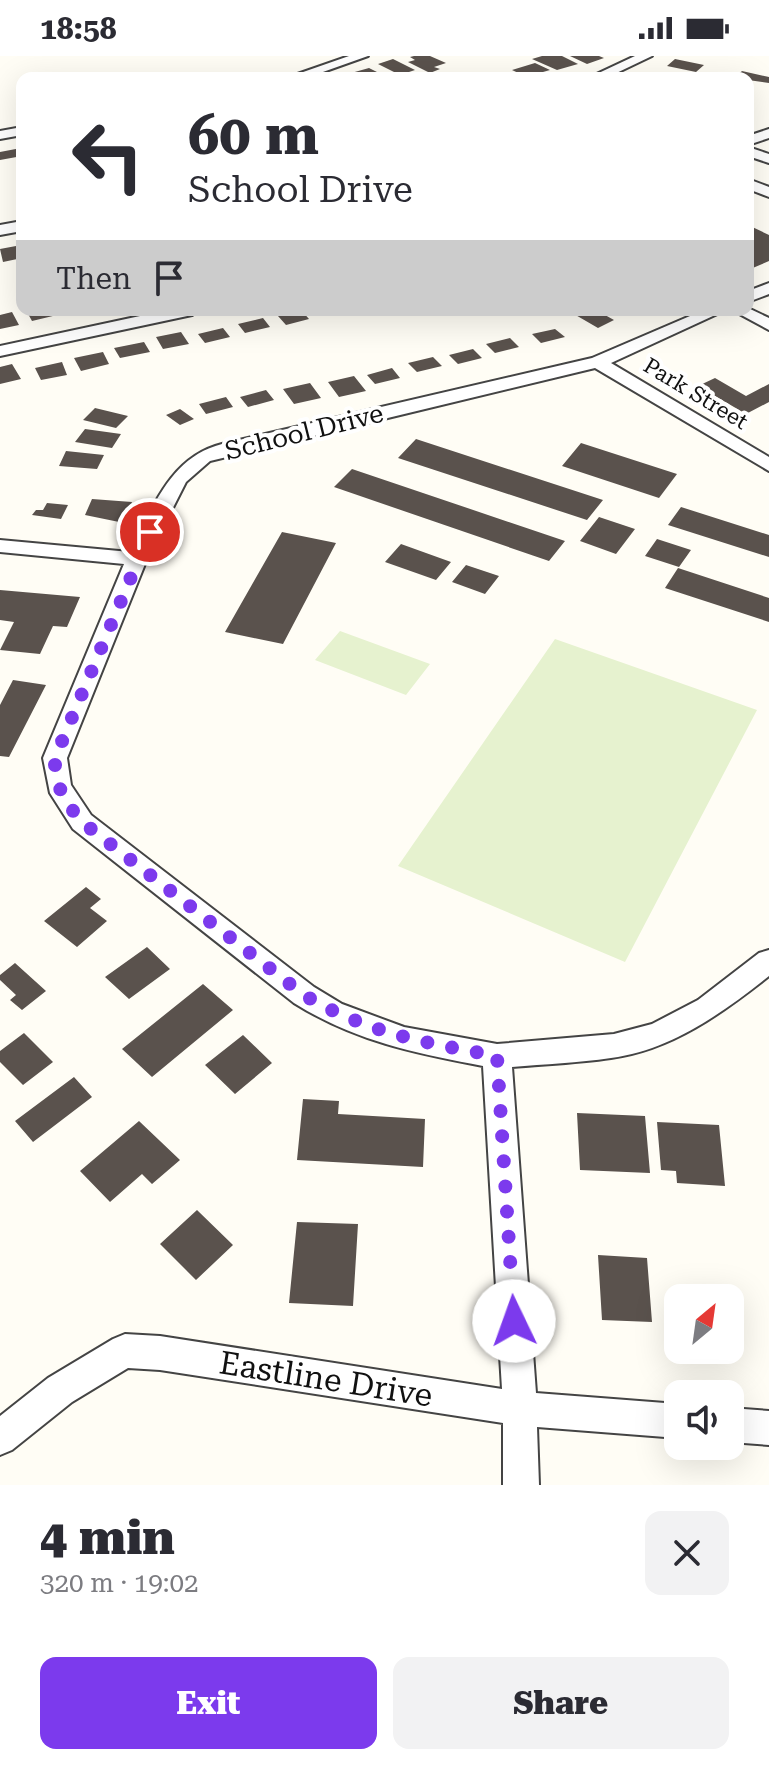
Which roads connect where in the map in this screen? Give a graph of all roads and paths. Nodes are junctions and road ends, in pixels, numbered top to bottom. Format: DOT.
graph roads {
  1 [pos="362,56"];
  2 [pos="646,56"];
  3 [pos="313,72"];
  4 [pos="609,72"];
  5 [pos="164,316"];
  6 [pos="704,316"];
  7 [pos="0,351"];
  8 [pos="598,362"];
  9 [pos="769,465"];
  10 [pos="0,546"];
  11 [pos="137,559"];
  12 [pos="769,961"];
  13 [pos="497,1056"];
  14 [pos="520,1409"];
  15 [pos="664,1420"];
  16 [pos="744,1426"];
  17 [pos="769,1428"];
  18 [pos="0,1438"];
  19 [pos="521,1485"];
  1 -- 3 [label="street"];
  2 -- 4 [label="street"];
  5 -- 7 [label="street"];
  6 -- 8 [label="street, School Drive"];
  8 -- 9 [label="street, Park Street"];
  8 -- 11 [label="street, School Drive"];
  10 -- 11 [label="street"];
  11 -- 13 [label="street, School Drive"];
  12 -- 13 [label="street, School Drive"];
  13 -- 14 [label="street"];
  14 -- 15 [label="street, Eastline Drive"];
  14 -- 18 [label="street, Eastline Drive"];
  14 -- 19 [label="street"];
  16 -- 17 [label="street"];
}
